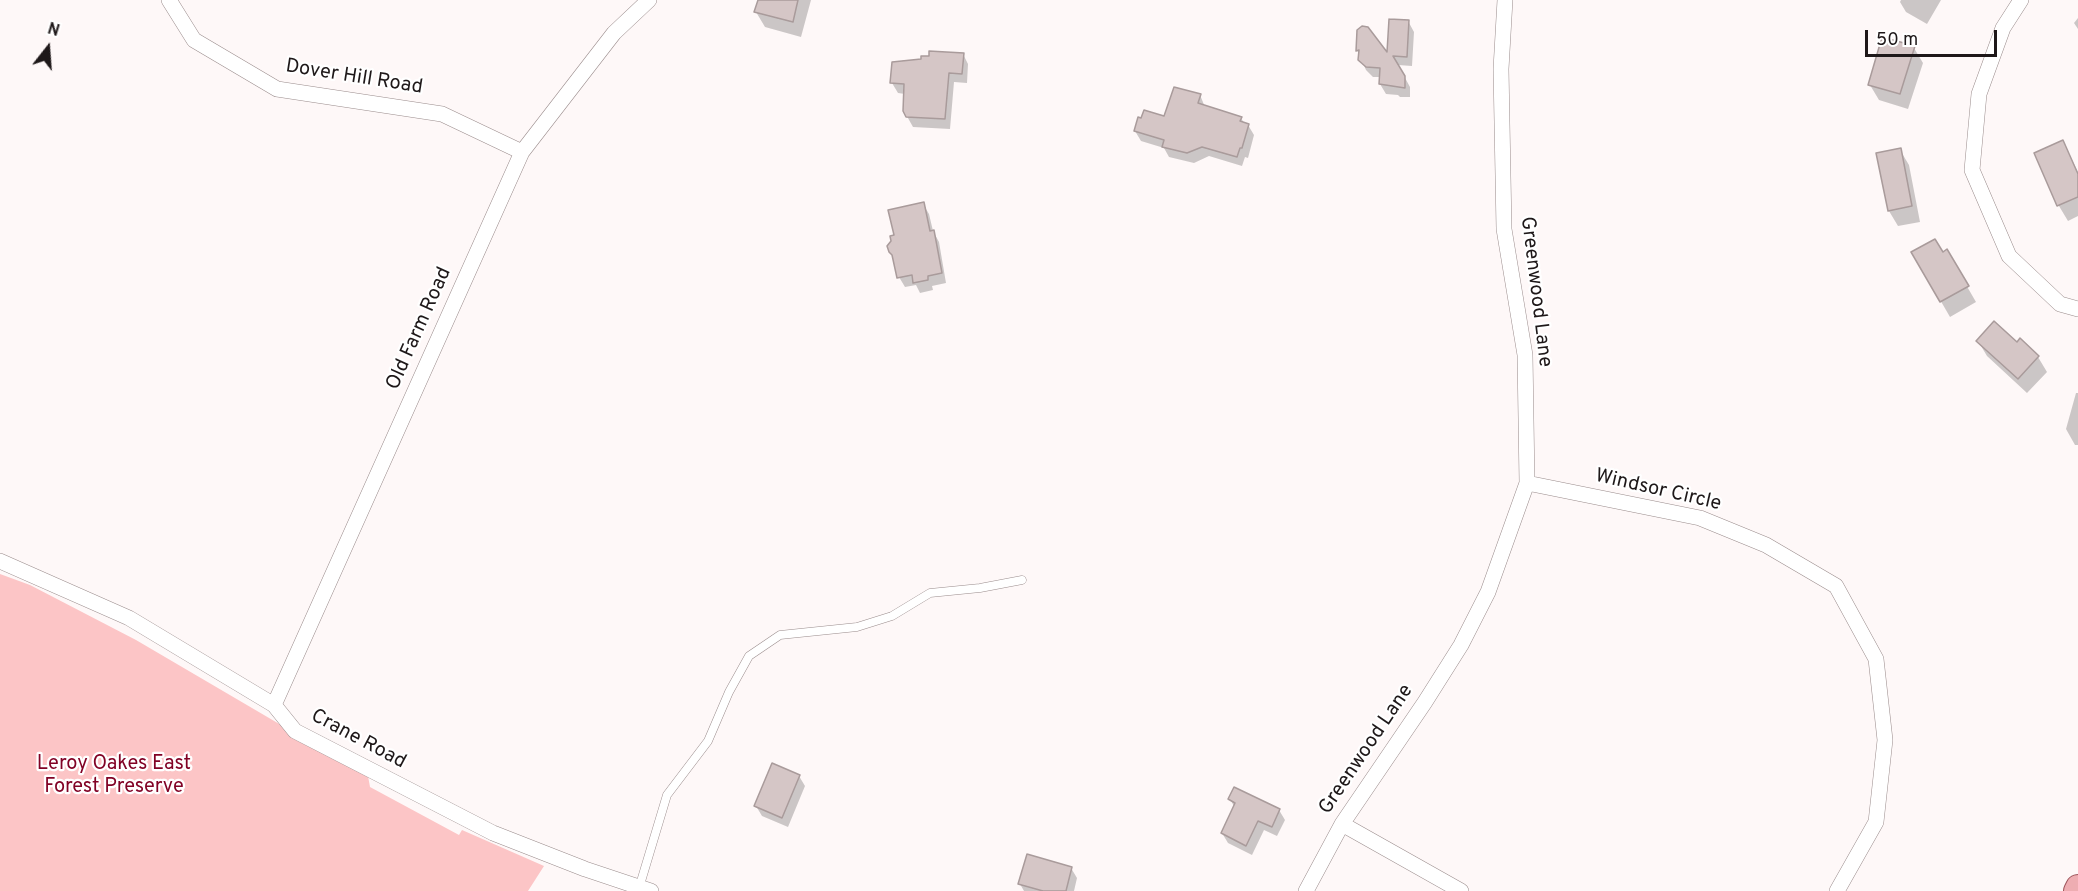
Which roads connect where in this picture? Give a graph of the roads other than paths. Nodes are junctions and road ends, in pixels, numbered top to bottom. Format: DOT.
graph roads {
  1 [pos="169,0"];
  2 [pos="649,0"];
  3 [pos="1505,0"];
  4 [pos="2021,0"];
  5 [pos="522,152"];
  6 [pos="2078,309"];
  7 [pos="1527,483"];
  8 [pos="0,561"];
  9 [pos="1022,580"];
  10 [pos="274,705"];
  11 [pos="1342,824"];
  12 [pos="645,889"];
  13 [pos="1306,891"];
  14 [pos="1461,891"];
  15 [pos="1836,891"];
  1 -- 5 [label="street, Dover Hill Road"];
  2 -- 5 [label="street, Old Farm Road"];
  3 -- 7 [label="street, Greenwood Lane"];
  4 -- 6 [label="street"];
  5 -- 10 [label="street, Old Farm Road"];
  7 -- 11 [label="street, Greenwood Lane"];
  7 -- 15 [label="street, Windsor Circle"];
  8 -- 10 [label="street, Crane Road"];
  9 -- 12 [label="lane"];
  10 -- 12 [label="street, Crane Road"];
  11 -- 13 [label="street, Greenwood Lane"];
  11 -- 14 [label="street"];
}
